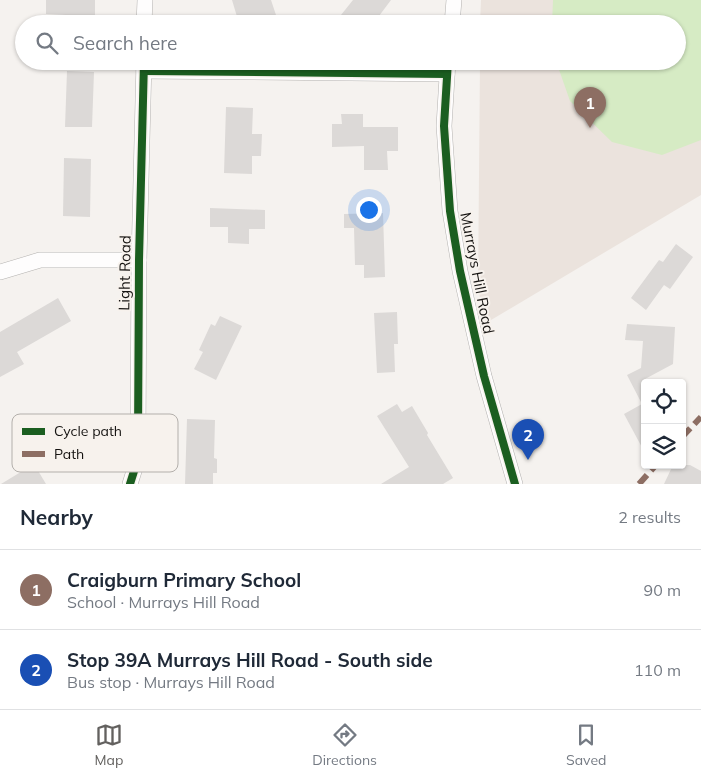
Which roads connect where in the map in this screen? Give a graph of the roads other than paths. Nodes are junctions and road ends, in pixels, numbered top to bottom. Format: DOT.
graph roads {
  1 [pos="145,0"];
  2 [pos="454,0"];
  3 [pos="144,15"];
  4 [pos="453,15"];
  5 [pos="144,70"];
  6 [pos="448,70"];
  7 [pos="139,260"];
  8 [pos="0,272"];
  9 [pos="138,414"];
  10 [pos="134,472"];
  11 [pos="130,484"];
  12 [pos="516,484"];
  1 -- 3 [label="street"];
  2 -- 4 [label="street"];
  5 -- 7 [label="street, Light Road"];
  6 -- 12 [label="street, Murrays Hill Road"];
  7 -- 8 [label="street"];
  7 -- 9 [label="street, Light Road"];
  10 -- 11 [label="street, Light Road"];
}
